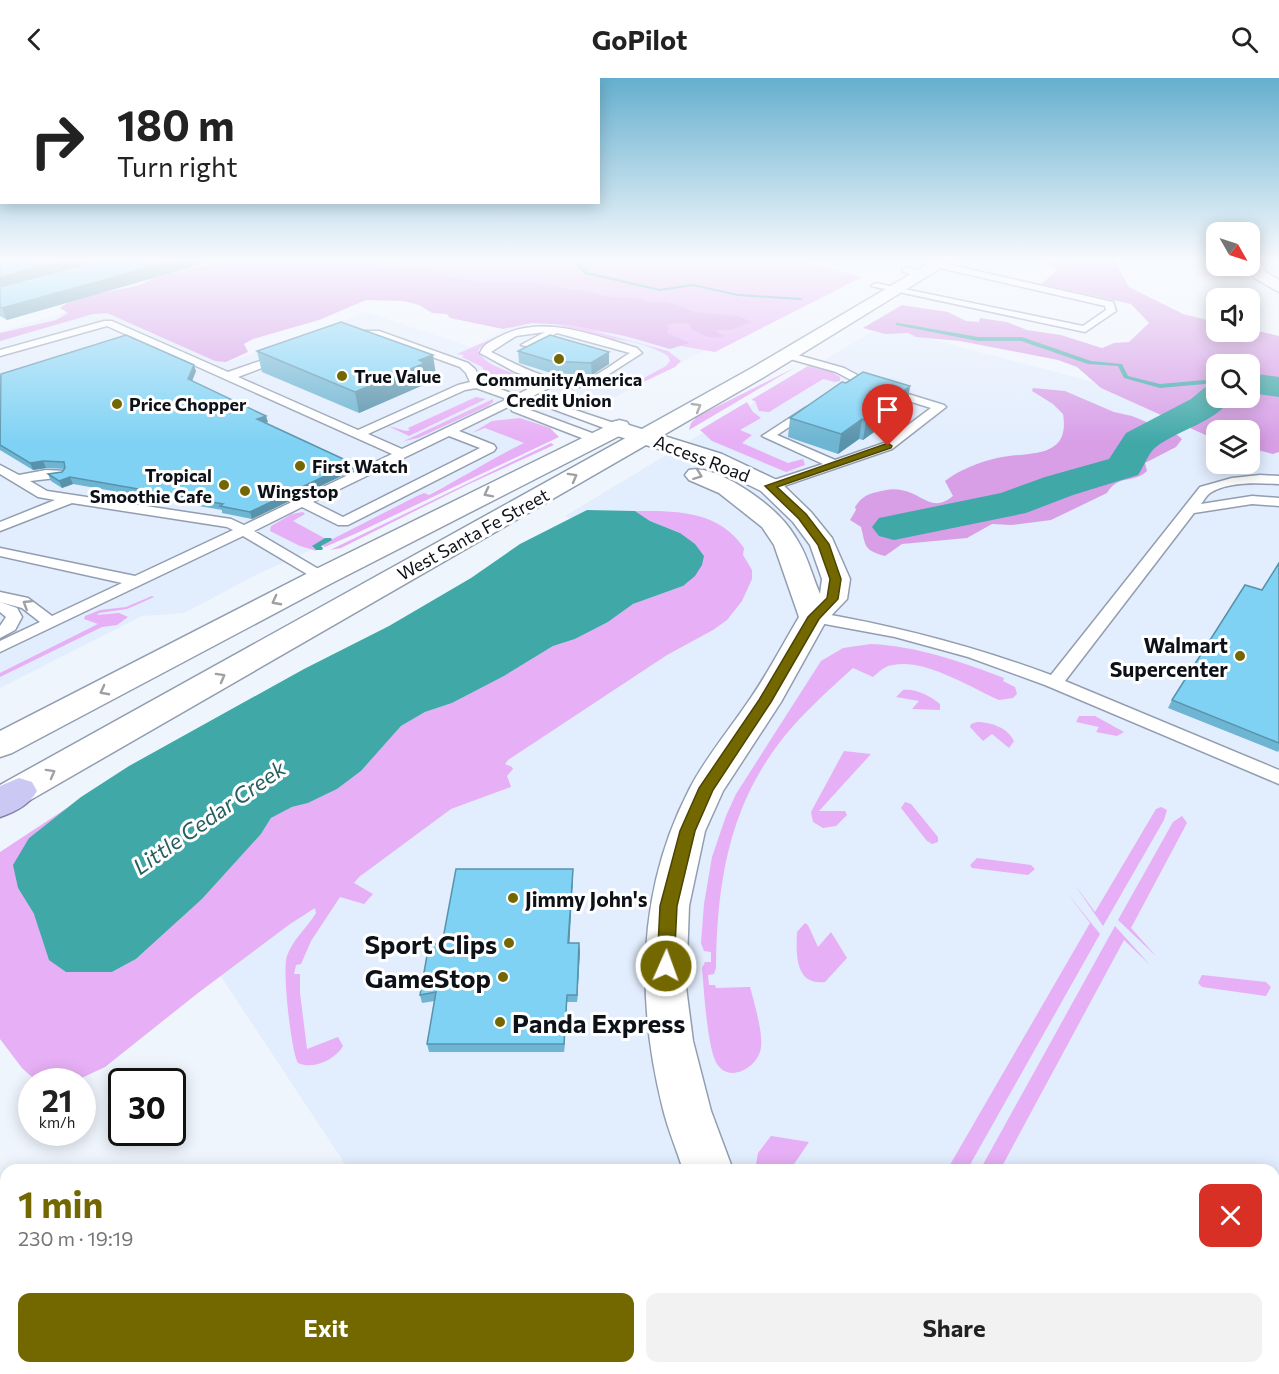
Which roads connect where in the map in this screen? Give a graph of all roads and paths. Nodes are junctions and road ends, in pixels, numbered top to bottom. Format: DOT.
graph roads {
  1 [pos="827,321"];
  2 [pos="1048,321"];
  3 [pos="1095,321"];
  4 [pos="547,330"];
  5 [pos="564,333"];
  6 [pos="335,338"];
  7 [pos="782,347"];
  8 [pos="0,353"];
  9 [pos="293,353"];
  10 [pos="501,362"];
  11 [pos="229,376"];
  12 [pos="555,381"];
  13 [pos="477,384"];
  14 [pos="517,399"];
  15 [pos="818,404"];
  16 [pos="450,432"];
  17 [pos="625,433"];
  18 [pos="358,434"];
  19 [pos="403,454"];
  20 [pos="837,465"];
  21 [pos="0,469"];
  22 [pos="60,474"];
  23 [pos="17,479"];
  24 [pos="1279,480"];
  25 [pos="74,483"];
  26 [pos="770,486"];
  27 [pos="1279,493"];
  28 [pos="1199,498"];
  29 [pos="66,499"];
  30 [pos="303,502"];
  31 [pos="1279,502"];
  32 [pos="1189,510"];
  33 [pos="0,527"];
  34 [pos="244,530"];
  35 [pos="0,552"];
  36 [pos="322,577"];
  37 [pos="136,581"];
  38 [pos="0,597"];
  39 [pos="0,607"];
  40 [pos="814,617"];
  41 [pos="50,623"];
  42 [pos="0,633"];
  43 [pos="0,647"];
  44 [pos="1053,683"];
  45 [pos="0,745"];
  46 [pos="1279,777"];
  47 [pos="6,799"];
  48 [pos="706,1164"];
  1 -- 7 [label="street, West Santa Fe Street"];
  2 -- 3 [label="lane"];
  4 -- 5 [label="lane"];
  4 -- 5 [label="lane"];
  4 -- 10 [label="lane"];
  5 -- 12 [label="lane"];
  6 -- 13 [label="lane"];
  17 -- 7 [label="street, West Santa Fe Street, one-way"];
  7 -- 20 [label="lane"];
  8 -- 11 [label="lane"];
  9 -- 11 [label="lane"];
  10 -- 10 [label="lane"];
  10 -- 12 [label="lane"];
  11 -- 18 [label="lane"];
  12 -- 14 [label="lane"];
  13 -- 14 [label="lane"];
  13 -- 18 [label="lane"];
  14 -- 16 [label="lane"];
  14 -- 17 [label="lane"];
  14 -- 17 [label="lane"];
  15 -- 20 [label="lane"];
  16 -- 19 [label="lane"];
  16 -- 30 [label="lane"];
  17 -- 26 [label="street, Access Road"];
  17 -- 36 [label="street, West Santa Fe Street, one-way"];
  17 -- 40 [label="street, Access Road, one-way"];
  47 -- 17 [label="street, West Santa Fe Street, one-way"];
  18 -- 19 [label="lane"];
  19 -- 30 [label="lane"];
  20 -- 26 [label="lane"];
  21 -- 23 [label="lane"];
  22 -- 23 [label="lane"];
  23 -- 29 [label="lane"];
  24 -- 28 [label="lane"];
  25 -- 29 [label="lane"];
  26 -- 40 [label="street, Access Road"];
  27 -- 28 [label="lane"];
  28 -- 32 [label="lane"];
  29 -- 33 [label="lane"];
  29 -- 34 [label="lane"];
  30 -- 34 [label="lane"];
  31 -- 32 [label="lane"];
  32 -- 44 [label="lane"];
  34 -- 36 [label="lane"];
  34 -- 37 [label="lane"];
  35 -- 37 [label="lane"];
  36 -- 45 [label="street, West Santa Fe Street, one-way"];
  37 -- 41 [label="lane"];
  41 -- 38 [label="lane, one-way"];
  39 -- 42 [label="lane"];
  40 -- 44 [label="lane"];
  40 -- 48 [label="street, Access Road"];
  41 -- 43 [label="lane"];
  44 -- 46 [label="lane"];
}
